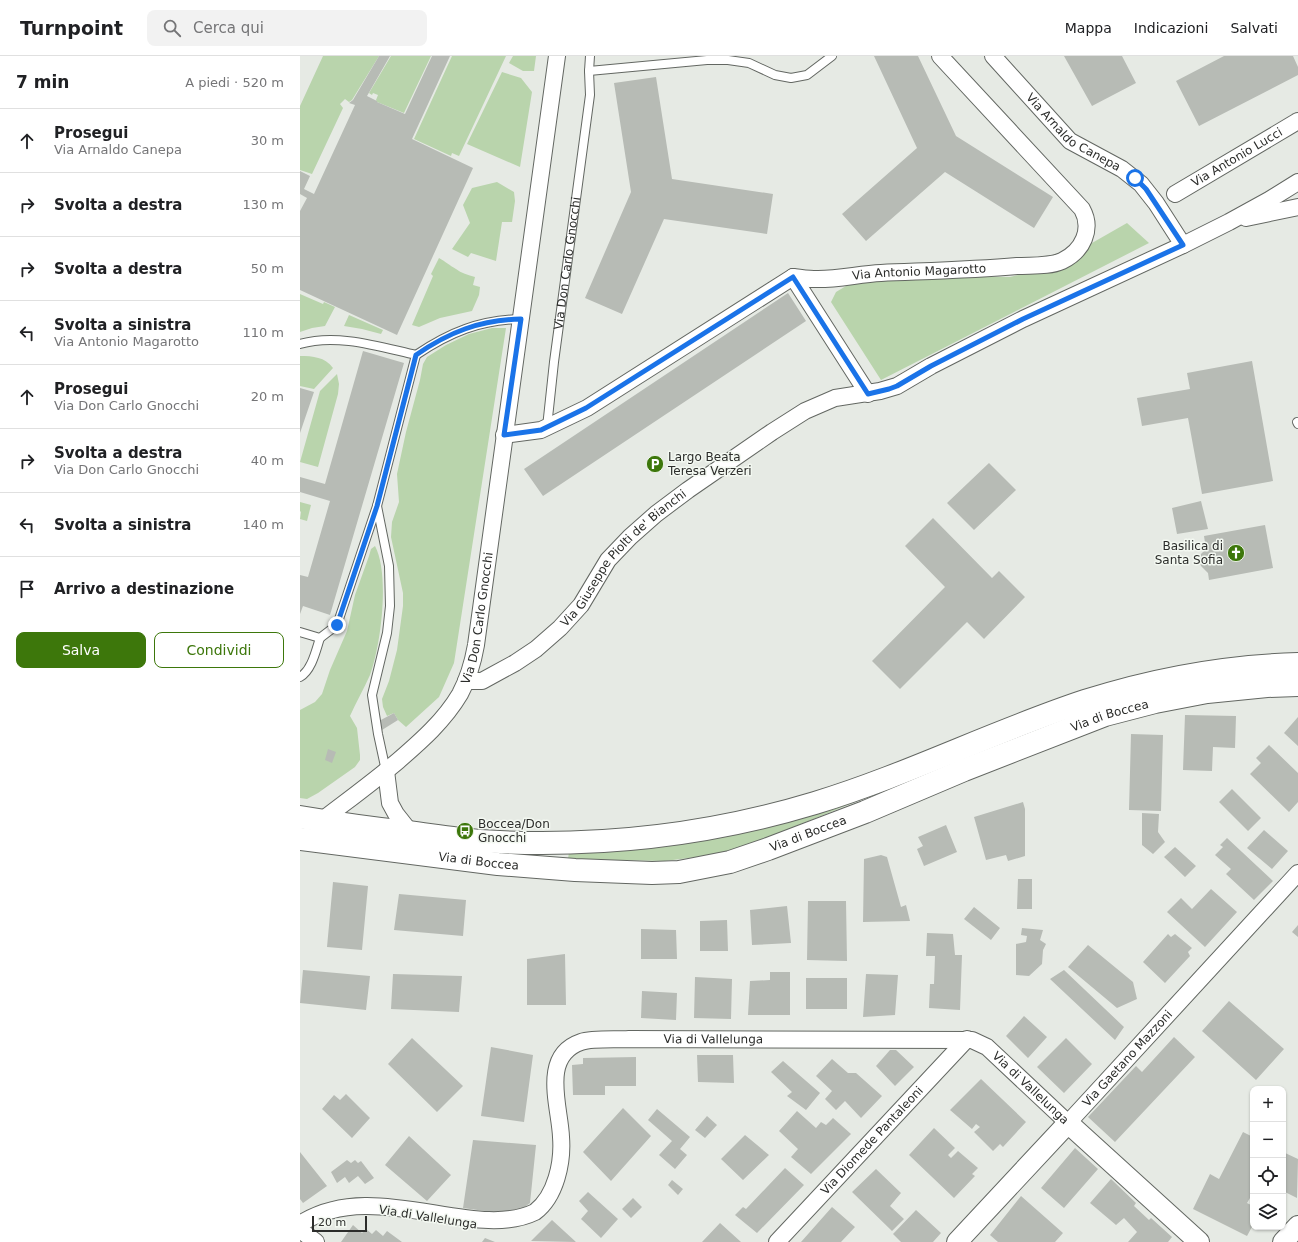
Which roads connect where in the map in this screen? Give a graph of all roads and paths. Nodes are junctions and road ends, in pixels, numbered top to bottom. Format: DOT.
graph roads {
  1 [pos="557,56"];
  2 [pos="590,56"];
  3 [pos="832,56"];
  4 [pos="940,56"];
  5 [pos="993,56"];
  6 [pos="588,71"];
  7 [pos="1298,121"];
  8 [pos="1298,182"];
  9 [pos="1175,194"];
  10 [pos="1298,207"];
  11 [pos="1229,222"];
  12 [pos="1183,245"];
  13 [pos="793,277"];
  14 [pos="521,319"];
  15 [pos="300,344"];
  16 [pos="416,355"];
  17 [pos="868,394"];
  18 [pos="547,427"];
  19 [pos="504,435"];
  20 [pos="377,506"];
  21 [pos="300,632"];
  22 [pos="320,638"];
  23 [pos="1298,664"];
  24 [pos="300,677"];
  25 [pos="466,681"];
  26 [pos="1298,685"];
  27 [pos="386,771"];
  28 [pos="309,830"];
  29 [pos="412,833"];
  30 [pos="1298,874"];
  31 [pos="967,1039"];
  32 [pos="1068,1123"];
  33 [pos="300,1224"];
  34 [pos="1298,1226"];
  35 [pos="300,1230"];
  36 [pos="316,1242"];
  37 [pos="777,1242"];
  38 [pos="957,1242"];
  39 [pos="1199,1242"];
  40 [pos="1283,1242"];
  1 -- 14 [label="street, Via Don Carlo Gnocchi"];
  2 -- 6 [label="lane, Via Don Carlo Gnocchi"];
  3 -- 6 [label="lane"];
  4 -- 13 [label="street, Via Antonio Magarotto"];
  5 -- 12 [label="street, Via Arnaldo Canepa"];
  6 -- 18 [label="lane, Via Don Carlo Gnocchi"];
  7 -- 9 [label="street, Via Antonio Lucci"];
  8 -- 11 [label="street, Via Giuseppe Piolti de' Bianchi"];
  10 -- 11 [label="street"];
  11 -- 12 [label="street, Via Giuseppe Piolti de' Bianchi"];
  12 -- 17 [label="street, Via Giuseppe Piolti de' Bianchi"];
  13 -- 17 [label="street"];
  13 -- 18 [label="street"];
  14 -- 16 [label="lane"];
  14 -- 19 [label="street, Via Don Carlo Gnocchi"];
  15 -- 16 [label="lane"];
  16 -- 20 [label="lane"];
  17 -- 25 [label="street, Via Giuseppe Piolti de' Bianchi"];
  18 -- 19 [label="street"];
  19 -- 25 [label="street, Via Don Carlo Gnocchi"];
  20 -- 22 [label="lane"];
  20 -- 27 [label="lane"];
  21 -- 22 [label="lane"];
  22 -- 24 [label="lane"];
  23 -- 29 [label="main road, Via di Boccea"];
  25 -- 27 [label="street, Via Don Carlo Gnocchi"];
  26 -- 28 [label="main road, Via di Boccea"];
  27 -- 28 [label="street, Via Don Carlo Gnocchi"];
  27 -- 29 [label="street"];
  28 -- 29 [label="main road, Via di Boccea"];
  30 -- 32 [label="street, Via Gaetano Mazzoni"];
  31 -- 32 [label="street, Via di Vallelunga"];
  31 -- 33 [label="street, Via di Vallelunga"];
  31 -- 37 [label="street, Via Diomede Pantaleoni"];
  32 -- 38 [label="street, Via Gaetano Mazzoni"];
  32 -- 39 [label="street, Via di Vallelunga"];
  34 -- 40 [label="street"];
  35 -- 36 [label="street"];
}
